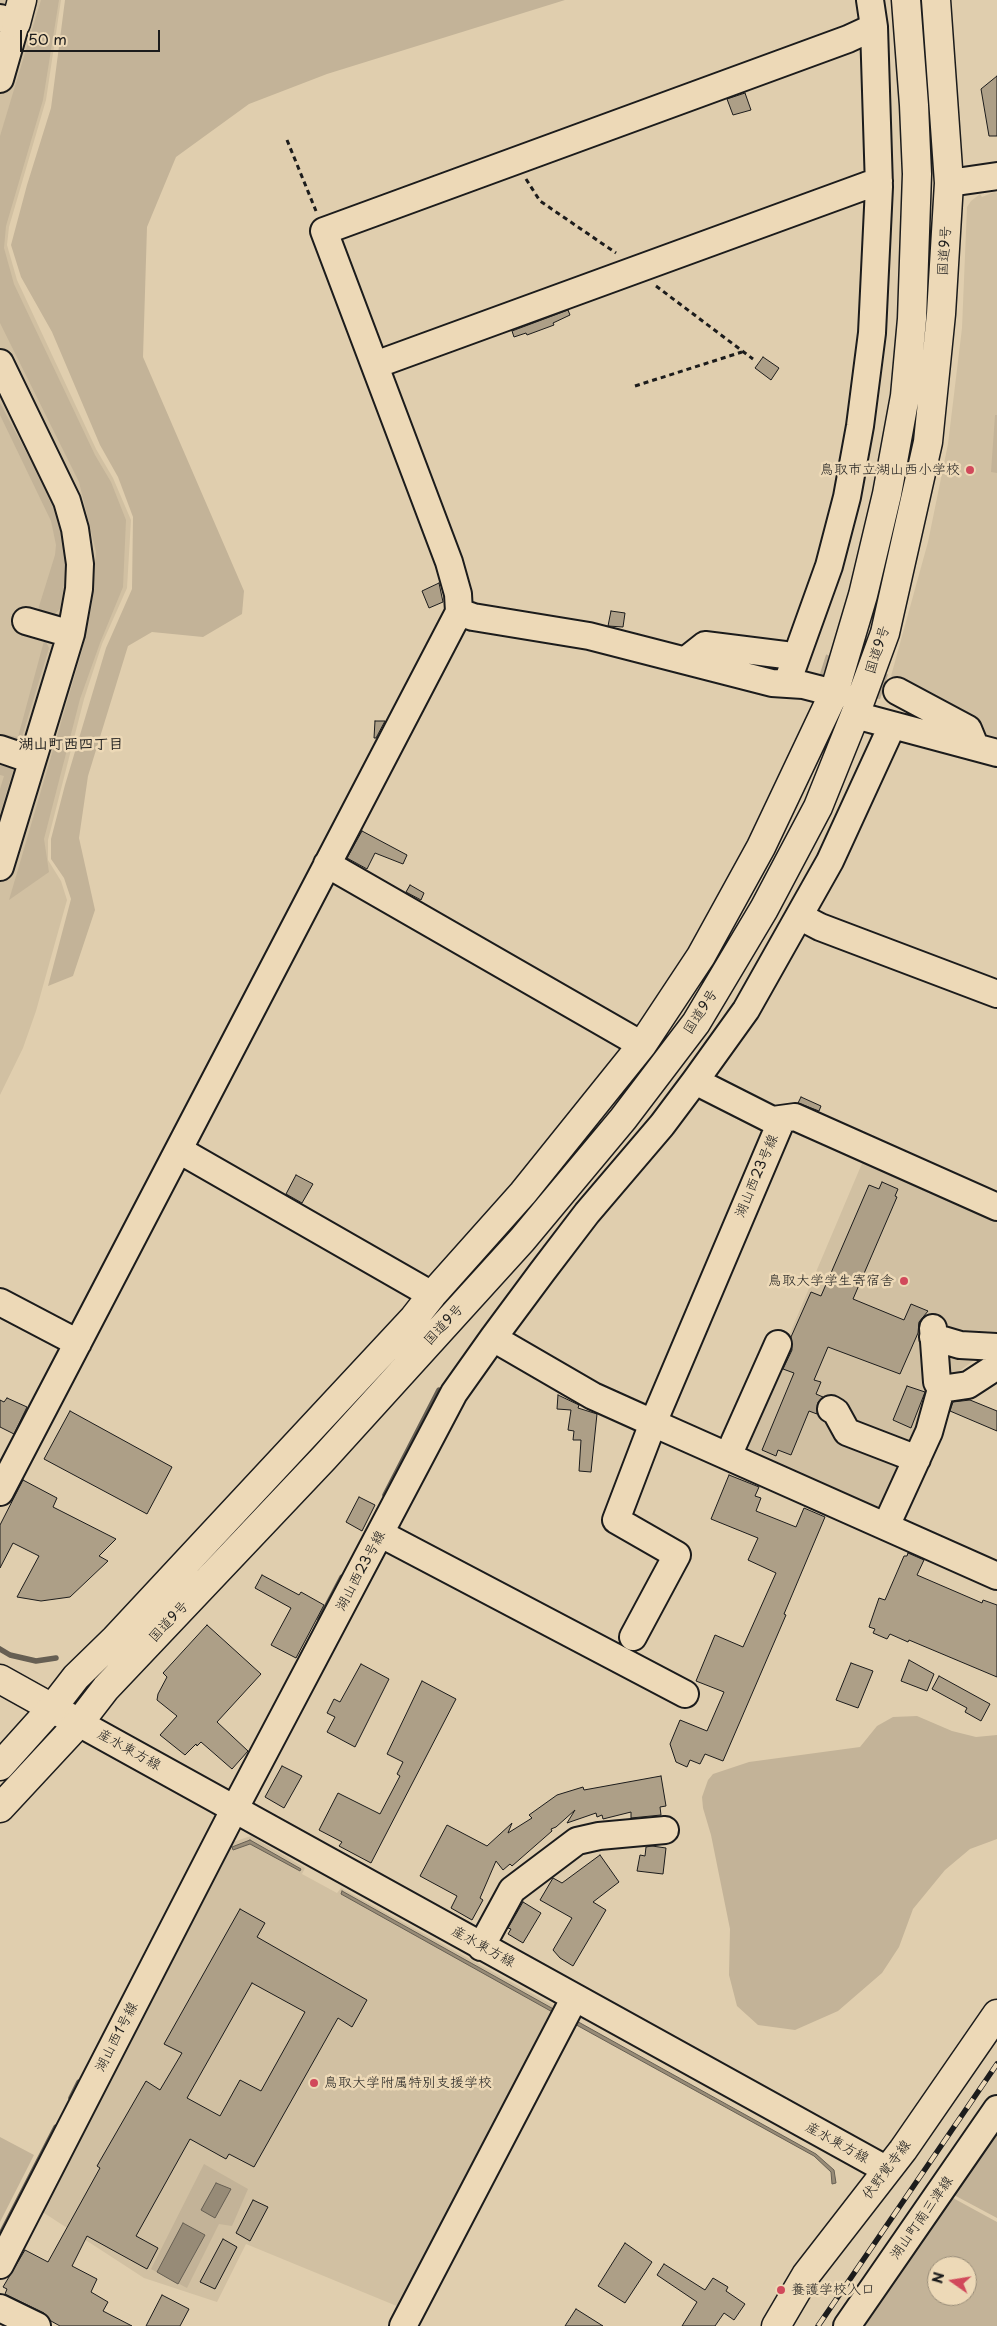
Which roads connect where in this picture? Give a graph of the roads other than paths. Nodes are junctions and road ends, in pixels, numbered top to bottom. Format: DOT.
graph roads {
  1 [pos="870,0"];
  2 [pos="906,0"];
  3 [pos="936,0"];
  4 [pos="9,12"];
  5 [pos="874,27"];
  6 [pos="0,79"];
  7 [pos="997,176"];
  8 [pos="879,181"];
  9 [pos="949,183"];
  10 [pos="0,363"];
  11 [pos="375,365"];
  12 [pos="0,382"];
  13 [pos="18,404"];
  14 [pos="458,612"];
  15 [pos="26,621"];
  16 [pos="71,634"];
  17 [pos="785,655"];
  18 [pos="686,660"];
  19 [pos="787,684"];
  20 [pos="897,691"];
  21 [pos="834,694"];
  22 [pos="856,715"];
  23 [pos="892,726"];
  24 [pos="0,749"];
  25 [pos="986,749"];
  26 [pos="32,760"];
  27 [pos="327,864"];
  28 [pos="0,867"];
  29 [pos="799,916"];
  30 [pos="997,994"];
  31 [pos="642,1045"];
  32 [pos="695,1080"];
  33 [pos="773,1120"];
  34 [pos="179,1150"];
  35 [pos="997,1207"];
  36 [pos="432,1295"];
  37 [pos="0,1302"];
  38 [pos="493,1338"];
  39 [pos="78,1343"];
  40 [pos="778,1344"];
  41 [pos="997,1347"];
  42 [pos="997,1366"];
  43 [pos="941,1389"];
  44 [pos="831,1409"];
  45 [pos="653,1422"];
  46 [pos="728,1456"];
  47 [pos="917,1459"];
  48 [pos="0,1492"];
  49 [pos="886,1526"];
  50 [pos="381,1534"];
  51 [pos="997,1576"];
  52 [pos="633,1637"];
  53 [pos="0,1679"];
  54 [pos="685,1694"];
  55 [pos="52,1708"];
  56 [pos="79,1723"];
  57 [pos="0,1766"];
  58 [pos="0,1808"];
  59 [pos="235,1808"];
  60 [pos="665,1830"];
  61 [pos="481,1947"];
  62 [pos="574,1999"];
  63 [pos="997,2014"];
  64 [pos="997,2109"];
  65 [pos="887,2170"];
  66 [pos="0,2265"];
  67 [pos="0,2308"];
  68 [pos="37,2326"];
  69 [pos="403,2326"];
  70 [pos="776,2326"];
  71 [pos="847,2326"];
  1 -- 5 [label="street"];
  2 -- 21 [label="main road, 国道9号"];
  3 -- 9 [label="main road, 国道9号"];
  4 -- 6 [label="street"];
  5 -- 8 [label="street"];
  5 -- 11 [label="street"];
  7 -- 9 [label="street"];
  8 -- 11 [label="street"];
  8 -- 19 [label="street"];
  9 -- 22 [label="main road, 国道9号"];
  10 -- 13 [label="street"];
  11 -- 14 [label="street"];
  12 -- 13 [label="street"];
  13 -- 16 [label="street"];
  14 -- 18 [label="street"];
  14 -- 27 [label="street"];
  15 -- 16 [label="street"];
  16 -- 26 [label="street"];
  17 -- 18 [label="street"];
  18 -- 19 [label="street"];
  19 -- 21 [label="street"];
  20 -- 25 [label="street"];
  21 -- 31 [label="main road, 国道9号"];
  22 -- 23 [label="street"];
  22 -- 56 [label="main road, 国道9号"];
  23 -- 25 [label="street"];
  23 -- 29 [label="street"];
  24 -- 26 [label="street"];
  26 -- 28 [label="street"];
  27 -- 31 [label="street"];
  27 -- 34 [label="street"];
  29 -- 30 [label="street"];
  29 -- 32 [label="street"];
  31 -- 36 [label="main road, 国道9号"];
  32 -- 33 [label="street, 湖山西23号線"];
  32 -- 38 [label="street, 湖山西23号線"];
  33 -- 35 [label="street"];
  33 -- 45 [label="street, 湖山西23号線"];
  34 -- 36 [label="street"];
  34 -- 39 [label="street"];
  36 -- 55 [label="main road, 国道9号"];
  37 -- 39 [label="street"];
  38 -- 45 [label="street"];
  38 -- 50 [label="street, 湖山西23号線"];
  39 -- 48 [label="street"];
  40 -- 46 [label="street"];
  41 -- 43 [label="street"];
  42 -- 43 [label="street"];
  43 -- 47 [label="street"];
  44 -- 47 [label="street"];
  45 -- 46 [label="street"];
  45 -- 52 [label="street"];
  46 -- 49 [label="street"];
  47 -- 49 [label="street"];
  49 -- 51 [label="street"];
  50 -- 54 [label="street"];
  50 -- 59 [label="street, 湖山西23号線"];
  53 -- 55 [label="main road"];
  55 -- 56 [label="main road"];
  55 -- 57 [label="main road, 国道9号"];
  56 -- 58 [label="main road, 国道9号"];
  56 -- 59 [label="street, 産水東方線"];
  59 -- 61 [label="street, 産水東方線"];
  59 -- 66 [label="street, 湖山西1号線"];
  60 -- 61 [label="street"];
  61 -- 62 [label="street, 産水東方線"];
  62 -- 65 [label="street, 産水東方線"];
  62 -- 69 [label="street"];
  63 -- 65 [label="main road, 伏野覚寺線"];
  64 -- 71 [label="street, 湖山町南三津線"];
  65 -- 70 [label="main road, 伏野覚寺線"];
  67 -- 68 [label="street"];
}
